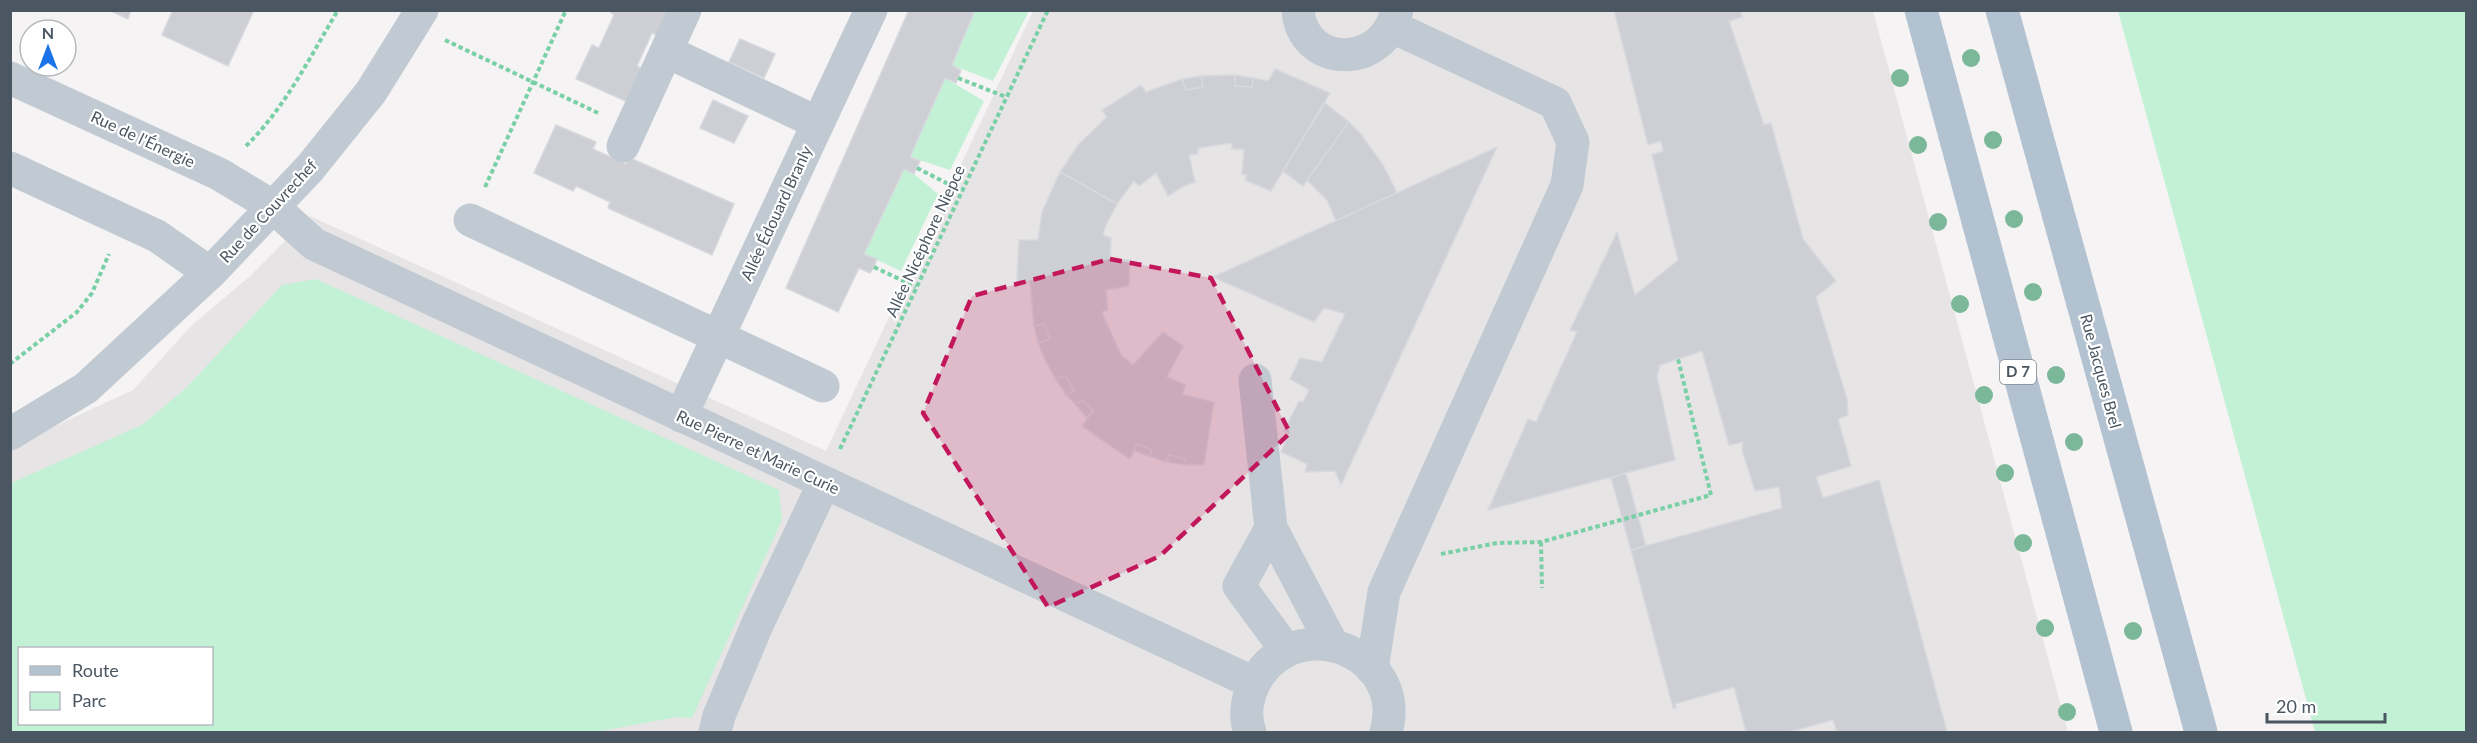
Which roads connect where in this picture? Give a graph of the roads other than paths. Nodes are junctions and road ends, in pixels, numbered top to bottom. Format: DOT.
graph roads {
  1 [pos="685,10"];
  2 [pos="871,10"];
  3 [pos="1298,10"];
  4 [pos="1921,10"];
  5 [pos="2002,10"];
  6 [pos="1395,19"];
  7 [pos="429,23"];
  8 [pos="668,52"];
  9 [pos="10,78"];
  10 [pos="818,123"];
  11 [pos="627,138"];
  12 [pos="10,168"];
  13 [pos="272,206"];
  14 [pos="470,220"];
  15 [pos="210,273"];
  16 [pos="718,337"];
  17 [pos="1255,380"];
  18 [pos="823,386"];
  19 [pos="681,416"];
  20 [pos="10,434"];
  21 [pos="824,483"];
  22 [pos="1270,528"];
  23 [pos="1332,644"];
  24 [pos="1286,650"];
  25 [pos="1372,669"];
  26 [pos="1254,683"];
  27 [pos="1391,731"];
  28 [pos="716,732"];
  29 [pos="1250,732"];
  30 [pos="2116,732"];
  31 [pos="2201,732"];
  1 -- 8 [label="street"];
  2 -- 10 [label="street, Allée Édouard Branly"];
  3 -- 6 [label="street"];
  4 -- 30 [label="main road, D 7"];
  5 -- 31 [label="main road, Rue Jacques Brel"];
  6 -- 25 [label="street"];
  7 -- 13 [label="street, Rue de Couvrechef"];
  8 -- 10 [label="street"];
  8 -- 11 [label="street"];
  9 -- 13 [label="street, Rue de l'Énergie"];
  10 -- 16 [label="street, Allée Édouard Branly"];
  12 -- 15 [label="street"];
  13 -- 15 [label="street, Rue de Couvrechef"];
  13 -- 19 [label="street, Rue Pierre et Marie Curie"];
  14 -- 16 [label="street"];
  15 -- 20 [label="street, Rue de Couvrechef"];
  16 -- 18 [label="street"];
  16 -- 19 [label="street, Allée Édouard Branly"];
  17 -- 22 [label="street"];
  19 -- 21 [label="street, Rue Pierre et Marie Curie"];
  21 -- 26 [label="street, Rue Pierre et Marie Curie"];
  21 -- 28 [label="street"];
  22 -- 23 [label="street"];
  22 -- 24 [label="street"];
  23 -- 24 [label="street"];
  23 -- 25 [label="street"];
  24 -- 26 [label="street"];
  25 -- 27 [label="street"];
  26 -- 29 [label="street"];
}
